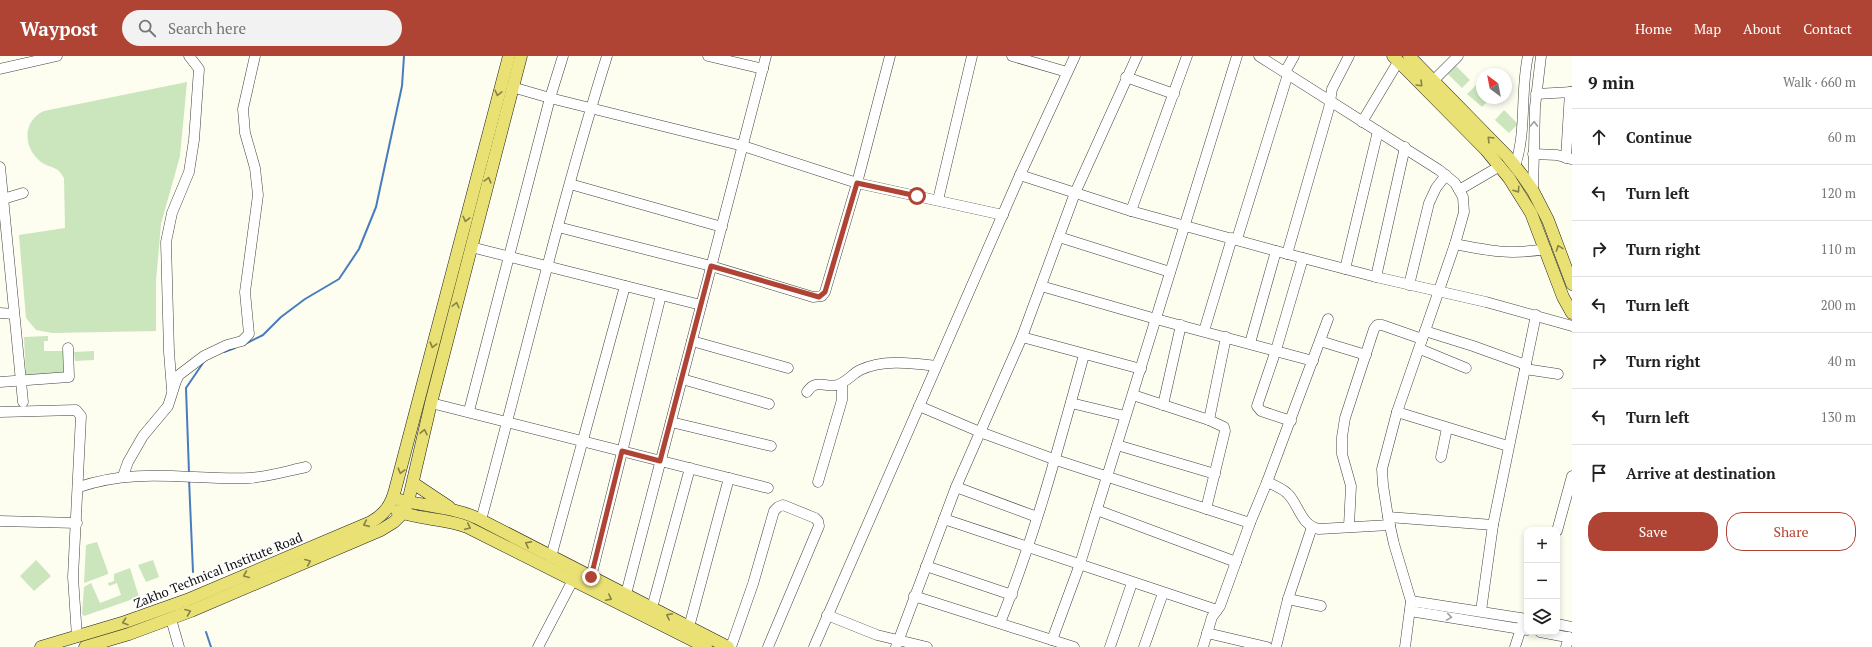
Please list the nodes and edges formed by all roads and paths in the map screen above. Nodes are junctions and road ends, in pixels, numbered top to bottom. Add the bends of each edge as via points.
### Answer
1 (57, 56) edge
2 (189, 56) edge
3 (255, 56) edge
4 (509, 56) edge
5 (521, 56) edge
6 (563, 56) edge
7 (607, 56) edge
8 (708, 56) edge
9 (766, 56) edge
10 (890, 56) edge
11 (972, 56) edge
12 (1012, 56) edge
13 (1074, 56) edge
14 (1137, 56) edge
15 (1187, 56) edge
16 (1237, 56) edge
17 (1258, 56) edge
18 (1294, 56) edge
19 (1349, 56) edge
20 (1458, 56) edge
21 (1541, 56) edge
22 (1527, 57) edge
23 (1400, 58) edge
24 (0, 69) edge
25 (763, 69) junction
26 (1067, 72) junction
27 (1287, 73) junction
28 (1126, 77) junction
29 (1433, 81) junction
30 (512, 87) junction
31 (1571, 92) edge
32 (1174, 94) junction
33 (1536, 94) junction
34 (550, 98) junction
35 (1330, 101) junction
36 (590, 108) junction
37 (1362, 122) junction
38 (1378, 131) junction
39 (743, 146) junction
40 (1405, 147) junction
41 (1534, 154) junction
42 (1569, 158) edge
43 (1500, 166) junction
44 (1515, 166) junction
45 (0, 167) edge
46 (1020, 175) junction
47 (1446, 175) junction
48 (857, 183) junction
49 (570, 184) junction
50 (1459, 190) junction
51 (1532, 190) junction
52 (23, 193) dead end
53 (1075, 193) junction
54 (4, 198) junction
55 (938, 200) junction
56 (1131, 211) junction
57 (1003, 215) junction
58 (1184, 226) junction
59 (558, 227) junction
60 (722, 227) junction
61 (1059, 237) junction
62 (1234, 239) junction
63 (1455, 244) junction
64 (471, 247) junction
65 (1546, 249) junction
66 (1276, 251) junction
67 (1287, 254) junction
68 (508, 256) junction
69 (1303, 258) junction
70 (711, 266) junction
71 (548, 267) junction
72 (1345, 269) junction
73 (1170, 272) junction
74 (1376, 277) junction
75 (1572, 284) edge
76 (1409, 285) junction
77 (625, 286) junction
78 (1041, 286) junction
79 (1439, 291) junction
80 (661, 295) junction
81 (701, 305) junction
82 (0, 313) edge
83 (1572, 313) edge
84 (14, 314) junction
85 (1536, 315) junction
86 (1156, 319) junction
87 (1328, 319) dead end
88 (1181, 325) junction
89 (1572, 326) edge
90 (1204, 331) junction
91 (1022, 337) junction
92 (1226, 337) junction
93 (1422, 340) junction
94 (692, 341) junction
95 (1320, 341) junction
96 (1250, 343) junction
97 (68, 348) dead end
98 (1276, 350) junction
99 (1084, 355) junction
100 (1366, 355) junction
101 (1313, 361) junction
102 (936, 366) junction
103 (1525, 367) junction
104 (788, 368) dead end
105 (1466, 368) dead end
106 (1141, 369) junction
107 (1558, 374) dead end
108 (682, 379) junction
109 (21, 380) junction
110 (0, 382) edge
111 (842, 383) junction
112 (807, 392) dead end
113 (172, 394) junction
114 (1132, 395) junction
115 (23, 402) dead end
116 (431, 403) junction
117 (1071, 403) junction
118 (769, 404) dead end
119 (1163, 405) junction
120 (918, 406) junction
121 (0, 412) edge
122 (469, 412) junction
123 (1397, 412) junction
124 (1125, 416) junction
125 (1209, 420) junction
126 (1291, 420) junction
127 (508, 422) junction
128 (671, 422) junction
129 (1447, 428) junction
130 (980, 432) junction
131 (581, 441) junction
132 (1117, 445) junction
133 (771, 446) dead end
134 (1508, 446) junction
135 (622, 451) junction
136 (1441, 457) dead end
137 (1056, 460) junction
138 (660, 461) junction
139 (306, 467) dead end
140 (690, 468) junction
141 (1215, 474) junction
142 (123, 476) junction
143 (1108, 476) junction
144 (1572, 476) edge
145 (729, 478) junction
146 (818, 482) dead end
147 (1267, 482) junction
148 (413, 483) junction
149 (956, 487) junction
150 (79, 488) junction
151 (768, 488) dead end
152 (408, 502) junction
153 (391, 503) junction
154 (451, 508) junction
155 (1206, 509) junction
156 (1097, 510) junction
157 (403, 513) junction
158 (1037, 516) junction
159 (944, 519) junction
160 (446, 520) junction
161 (482, 520) junction
162 (0, 521) edge
163 (1389, 521) junction
164 (77, 523) junction
165 (1250, 524) junction
166 (1493, 525) junction
167 (1349, 526) junction
168 (1558, 527) edge
169 (1312, 528) junction
170 (1028, 546) junction
171 (551, 556) junction
172 (1236, 562) junction
173 (1080, 564) junction
174 (926, 566) junction
175 (591, 577) junction
176 (572, 580) junction
177 (1132, 582) junction
178 (1163, 593) junction
179 (626, 594) junction
180 (1012, 595) junction
181 (914, 596) junction
182 (1288, 599) junction
183 (1321, 606) dead end
184 (1411, 606) junction
185 (652, 608) junction
186 (1217, 610) junction
187 (1480, 611) junction
188 (827, 615) junction
189 (171, 619) junction
190 (1000, 623) junction
191 (1524, 624) edge
192 (1524, 624) edge
193 (1560, 625) edge
194 (1524, 626) edge
195 (689, 627) junction
196 (1572, 627) edge
197 (1207, 633) junction
198 (1550, 635) edge
199 (77, 637) junction
200 (1052, 640) junction
201 (1569, 641) edge
202 (897, 643) edge
203 (1262, 646) edge
204 (41, 647) edge
205 (85, 647) edge
206 (179, 647) edge
207 (538, 647) edge
208 (706, 647) edge
209 (728, 647) edge
210 (731, 647) edge
211 (768, 647) edge
212 (814, 647) edge
213 (927, 647) edge
214 (1074, 647) edge
215 (1110, 647) edge
216 (1144, 647) edge
217 (1203, 647) edge
218 (1276, 647) edge
219 (1405, 647) edge
220 (1515, 647) edge

1 - 24 street
2 - 113 street via 199,69 194,140 189,172 172,213 166,242 168,352
3 - 113 street via 243,109 244,133 255,168 258,194 245,292 250,330 245,339 215,350 194,362 180,375
4 -> 153 main road
5 - 30 main road
6 - 34 street
7 - 36 street
8 - 25 street
9 - 25 street
10 - 48 street
11 - 55 street
12 - 26 street
13 - 26 street
14 - 28 street
15 - 32 street
16 - 58 street
17 - 27 street
18 - 27 street
19 - 35 street via 1332,88
20 - 29 street
21 - 33 street
22 - 44 street via 1521,139
23 - 29 main road
23 - 37 street
23 -> 43 main road
25 - 39 street
26 - 46 street
27 - 35 street
27 - 62 street
28 - 32 street
28 - 53 street
44 -> 29 main road
30 - 34 street
64 -> 30 main road
31 - 33 street
31 - 42 street
32 - 56 street
41 -> 33 street
34 - 36 street
34 - 68 street
35 - 37 street
35 - 67 street
36 - 39 street
36 - 49 street
37 - 38 street
38 - 40 street
38 - 72 street
39 - 48 street
39 - 60 street
40 - 47 street
40 - 74 street
41 - 42 street
41 - 51 street
43 - 50 street
43 -> 65 main road via 1525,202
44 - 51 main road
45 - 54 street
46 - 53 street
46 - 57 street
47 - 50 street
47 - 76 street via 1429,202
48 - 55 street
48 - 70 street via 822,296 813,297
49 - 59 street
49 - 60 street
50 - 63 street via 1463,197 1464,212
75 -> 51 main road via 1552,230
52 - 54 street
53 - 56 street
53 - 61 street
54 - 84 street
55 - 57 street
56 - 58 street
57 - 102 street
58 - 62 street
58 - 73 street
59 - 70 street
59 - 71 street
60 - 70 street
61 - 73 street
61 - 78 street
62 - 66 street
62 - 90 street
63 - 65 street via 1504,253
63 - 79 street
64 - 68 street
116 -> 64 main road
65 - 83 main road via 1563,297
66 - 67 street
66 - 96 street
67 - 69 street
68 - 71 street
68 - 122 street
69 - 72 street
69 - 98 street
70 - 81 street
71 - 77 street
71 - 127 street
72 - 74 street
73 - 86 street
74 - 76 street
76 - 79 street
77 - 80 street
77 - 131 street
78 - 86 street
78 - 91 street
79 - 85 street
79 - 93 street
80 - 81 street
80 - 135 street
81 - 94 street
82 - 84 street
84 - 109 street
85 - 89 street
85 - 103 street
86 - 88 street
86 - 106 street
87 - 95 street
88 - 90 street
88 - 119 street
90 - 92 street
91 - 99 street
91 - 130 street
92 - 96 street
92 - 125 street
93 - 100 street via 1379,325 1375,327
93 - 103 street via 1473,346
93 - 105 street
93 - 123 street
94 - 104 street
94 - 108 street
95 - 100 street
95 - 101 street
96 - 98 street
97 - 109 street via 68,377
98 - 101 street
98 - 126 street via 1257,408 1261,412
99 - 106 street
99 - 117 street
100 - 167 street via 1345,418 1342,437 1342,454 1352,486
101 - 126 street
102 - 111 street via 904,362 876,365 857,372
102 - 120 street
103 - 107 street
103 - 134 street
106 - 114 street
108 - 118 street
108 - 128 street
109 - 110 street
109 - 115 street
111 - 112 street via 818,384
111 - 146 street via 842,400
113 - 142 street via 168,406 135,449
114 - 119 street
114 - 124 street
116 - 122 street
148 -> 116 main road
117 - 124 street
117 - 137 street
119 - 125 street
120 - 130 street via 940,413
120 - 188 street
121 - 150 street via 76,410 81,416
122 - 127 street
123 - 129 street
123 - 163 street via 1382,468
124 - 132 street
125 - 141 street via 1222,425 1225,431
126 - 147 street
127 - 131 street
127 - 161 street
128 - 133 street
128 - 138 street
129 - 134 street
129 - 136 street
130 - 137 street
130 - 149 street
131 - 135 street
131 - 171 street
132 - 141 street
132 - 143 street
134 - 166 street
135 - 138 street
135 - 175 street
137 - 143 street
137 - 158 street
138 - 140 street
138 - 179 street
139 - 142 street via 250,478
140 - 145 street
140 - 185 street
141 - 155 street
142 - 150 street via 93,482
143 - 155 street
143 - 156 street
144 - 168 street
145 - 151 street
145 - 195 street
147 - 165 street
147 - 169 street via 1287,493
148 - 152 main road
148 - 154 main road
149 - 158 street
149 - 159 street
150 - 164 street
152 - 153 main road
152 - 154 main road
152 - 157 main road
153 - 157 main road
153 -> 199 main road, Zakho Technical Institute Road via 383,514 372,522 187,600
154 - 160 main road
154 - 161 main road
155 - 165 street
156 - 172 street
156 - 173 street
157 - 160 main road
189 -> 157 main road via 376,532 394,522
158 - 170 street
159 - 170 street
159 - 174 street
160 -> 176 main road via 467,527
171 -> 161 main road
162 - 164 street
163 - 166 street
163 - 167 street
163 - 184 street
164 - 199 street via 73,577
165 - 172 street
166 - 187 street
167 - 169 street
169 - 182 street
170 - 173 street
170 - 180 street
171 - 175 main road
172 - 186 street
173 - 177 street
173 - 200 street
174 - 180 street
174 - 181 street
175 - 179 main road
176 - 207 street
176 -> 208 main road
177 - 178 street
177 - 215 street
178 - 186 street
178 - 216 street
179 - 185 main road
180 - 190 street
181 - 190 street
181 - 202 street
182 - 183 street
182 - 218 street
184 - 187 street
184 -> 191 street
184 - 219 street
195 -> 185 main road
186 - 197 street
187 - 192 street
188 - 202 street
188 - 212 street
189 - 205 main road
189 - 206 street
190 - 200 street
193 - 196 street
194 - 220 street
195 - 209 main road
197 - 203 street
197 - 217 street
198 - 201 street
199 - 204 main road, Zakho Technical Institute Road
200 - 214 street
202 - 213 street
210 - 211 street via 774,511 783,505 817,519 819,526

